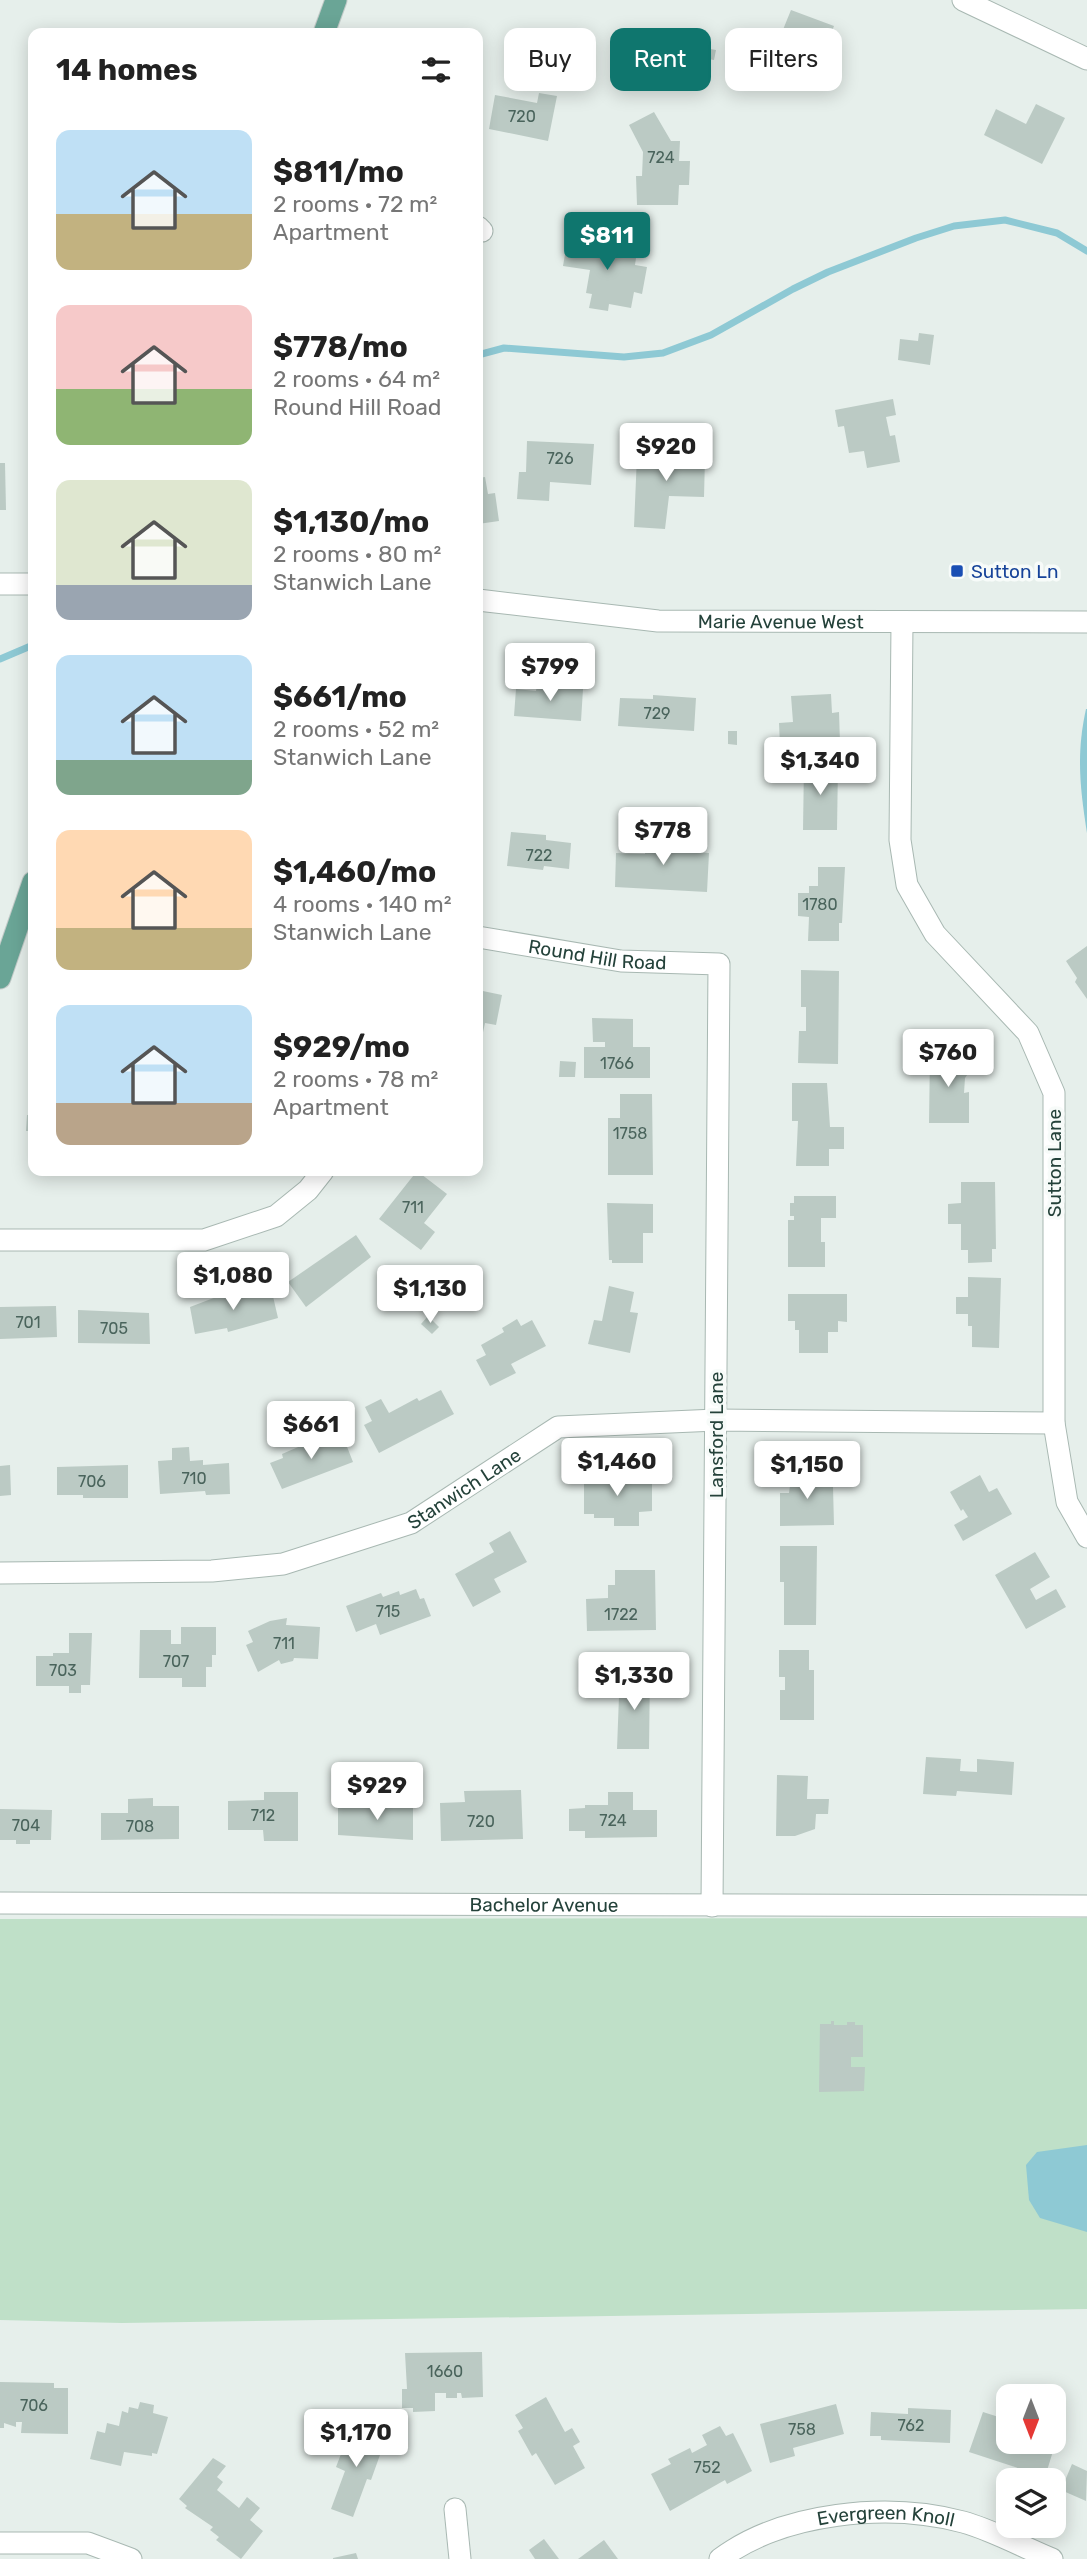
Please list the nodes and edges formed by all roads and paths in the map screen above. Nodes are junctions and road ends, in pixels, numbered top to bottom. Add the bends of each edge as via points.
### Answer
1 (336, 0) edge
2 (963, 0) edge
3 (326, 28) edge
4 (1087, 59) edge
5 (0, 584) edge
6 (28, 584) edge
7 (483, 601) edge
8 (902, 622) junction
9 (1087, 622) edge
10 (28, 897) edge
11 (483, 938) edge
12 (719, 964) joint
13 (0, 978) edge
14 (319, 1176) edge
15 (0, 1240) edge
16 (716, 1420) junction
17 (1055, 1423) junction
18 (1087, 1536) edge
19 (0, 1573) edge
20 (0, 1903) edge
21 (712, 1906) junction
22 (1087, 1906) edge
23 (455, 2509) dead end
24 (0, 2543) edge
25 (131, 2559) edge
26 (460, 2559) edge
27 (720, 2559) edge
28 (1052, 2559) edge

1 - 3 main road
2 - 4 street
5 - 6 street
7 - 8 street, Marie Avenue West via 658,621
8 - 9 street, Marie Avenue West
8 - 17 street, Sutton Lane via 900,840 907,884 935,934 1028,1033 1054,1093
10 - 13 main road
11 - 12 street, Round Hill Road via 621,961
12 - 16 street, Lansford Lane
14 - 15 street via 276,1216 204,1240
16 - 17 street, Stanwich Lane
16 - 19 street, Stanwich Lane via 558,1427 411,1523 283,1564 212,1571
16 - 21 street, Lansford Lane
17 - 18 street, Sutton Lane via 1068,1502
20 - 21 street, Bachelor Avenue
21 - 22 street, Bachelor Avenue
23 - 26 street
24 - 25 street via 88,2543
27 - 28 street, Evergreen Knoll via 784,2527 836,2515 900,2512 964,2522

